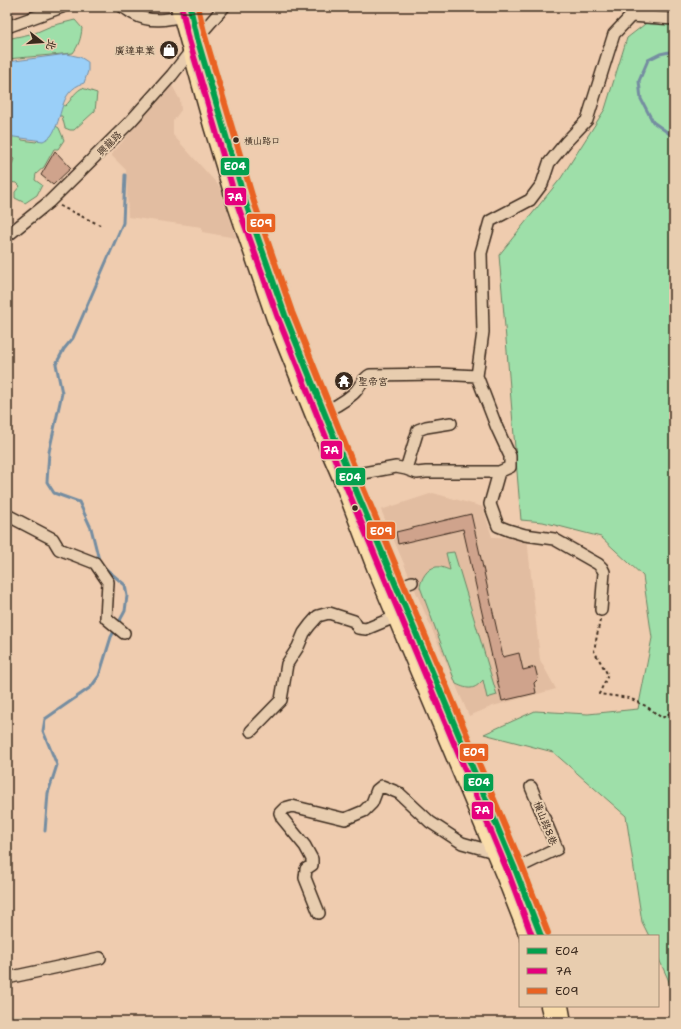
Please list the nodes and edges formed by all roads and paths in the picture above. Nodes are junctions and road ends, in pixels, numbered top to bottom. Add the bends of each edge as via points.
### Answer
1 (62, 7) edge
2 (123, 7) edge
3 (224, 7) edge
4 (185, 11) edge
5 (673, 17) edge
6 (7, 27) edge
7 (197, 38) junction
8 (190, 52) junction
9 (49, 202) junction
10 (100, 225) dead end
11 (7, 236) edge
12 (476, 376) junction
13 (319, 414) junction
14 (451, 423) dead end
15 (406, 469) junction
16 (498, 472) junction
17 (345, 477) junction
18 (7, 515) edge
19 (412, 582) dead end
20 (398, 587) junction
21 (384, 592) junction
22 (601, 610) joint
23 (395, 617) junction
24 (124, 633) dead end
25 (674, 720) edge
26 (251, 731) dead end
27 (531, 787) dead end
28 (494, 852) junction
29 (509, 872) junction
30 (319, 913) dead end
31 (527, 935) edge
32 (540, 935) edge
33 (100, 958) dead end
34 (7, 978) edge
35 (548, 1007) edge
36 (561, 1007) edge
37 (552, 1022) edge
38 (564, 1022) edge

1 - 6 street
2 - 4 street via 135,15 154,21
3 - 7 street, 興龍路
4 - 7 main road
4 - 8 main road
5 - 12 street via 631,16 614,34 587,120 549,163 542,184 530,200 490,221 481,253 483,332
7 - 8 street, 興龍路
7 - 13 main road via 249,212
8 - 9 street, 興龍路 via 130,122
8 - 13 main road via 210,126 274,319
9 - 10 path
9 - 11 street, 興龍路
12 - 13 street via 370,375 354,394
12 - 16 street via 510,456 510,467
13 - 17 main road
14 - 15 street via 418,430
15 - 16 street via 417,473
15 - 17 street via 396,467
16 - 22 street via 490,504 498,526 525,535 554,539 598,564 604,572
17 - 20 main road
17 - 21 main road
18 - 24 street via 53,539 59,549 94,563 108,582 106,618
19 - 20 street
20 - 21 street
20 - 29 main road
21 - 23 main road
22 - 25 path via 594,651 608,675 599,694 629,698 662,718 670,713
23 - 26 street via 366,629 358,628 354,621 341,616 329,613 318,616 304,633 287,664 281,700
23 - 28 main road
27 - 29 street, 橫山路8巷 via 557,849
28 - 29 main road
28 - 30 street via 462,843 430,822 399,793 382,786 364,811 345,819 292,806 285,808 280,813 282,818 305,846 312,859 312,865 306,869 305,878
29 - 31 main road
29 - 32 main road
33 - 34 street
35 - 37 main road
36 - 38 main road

